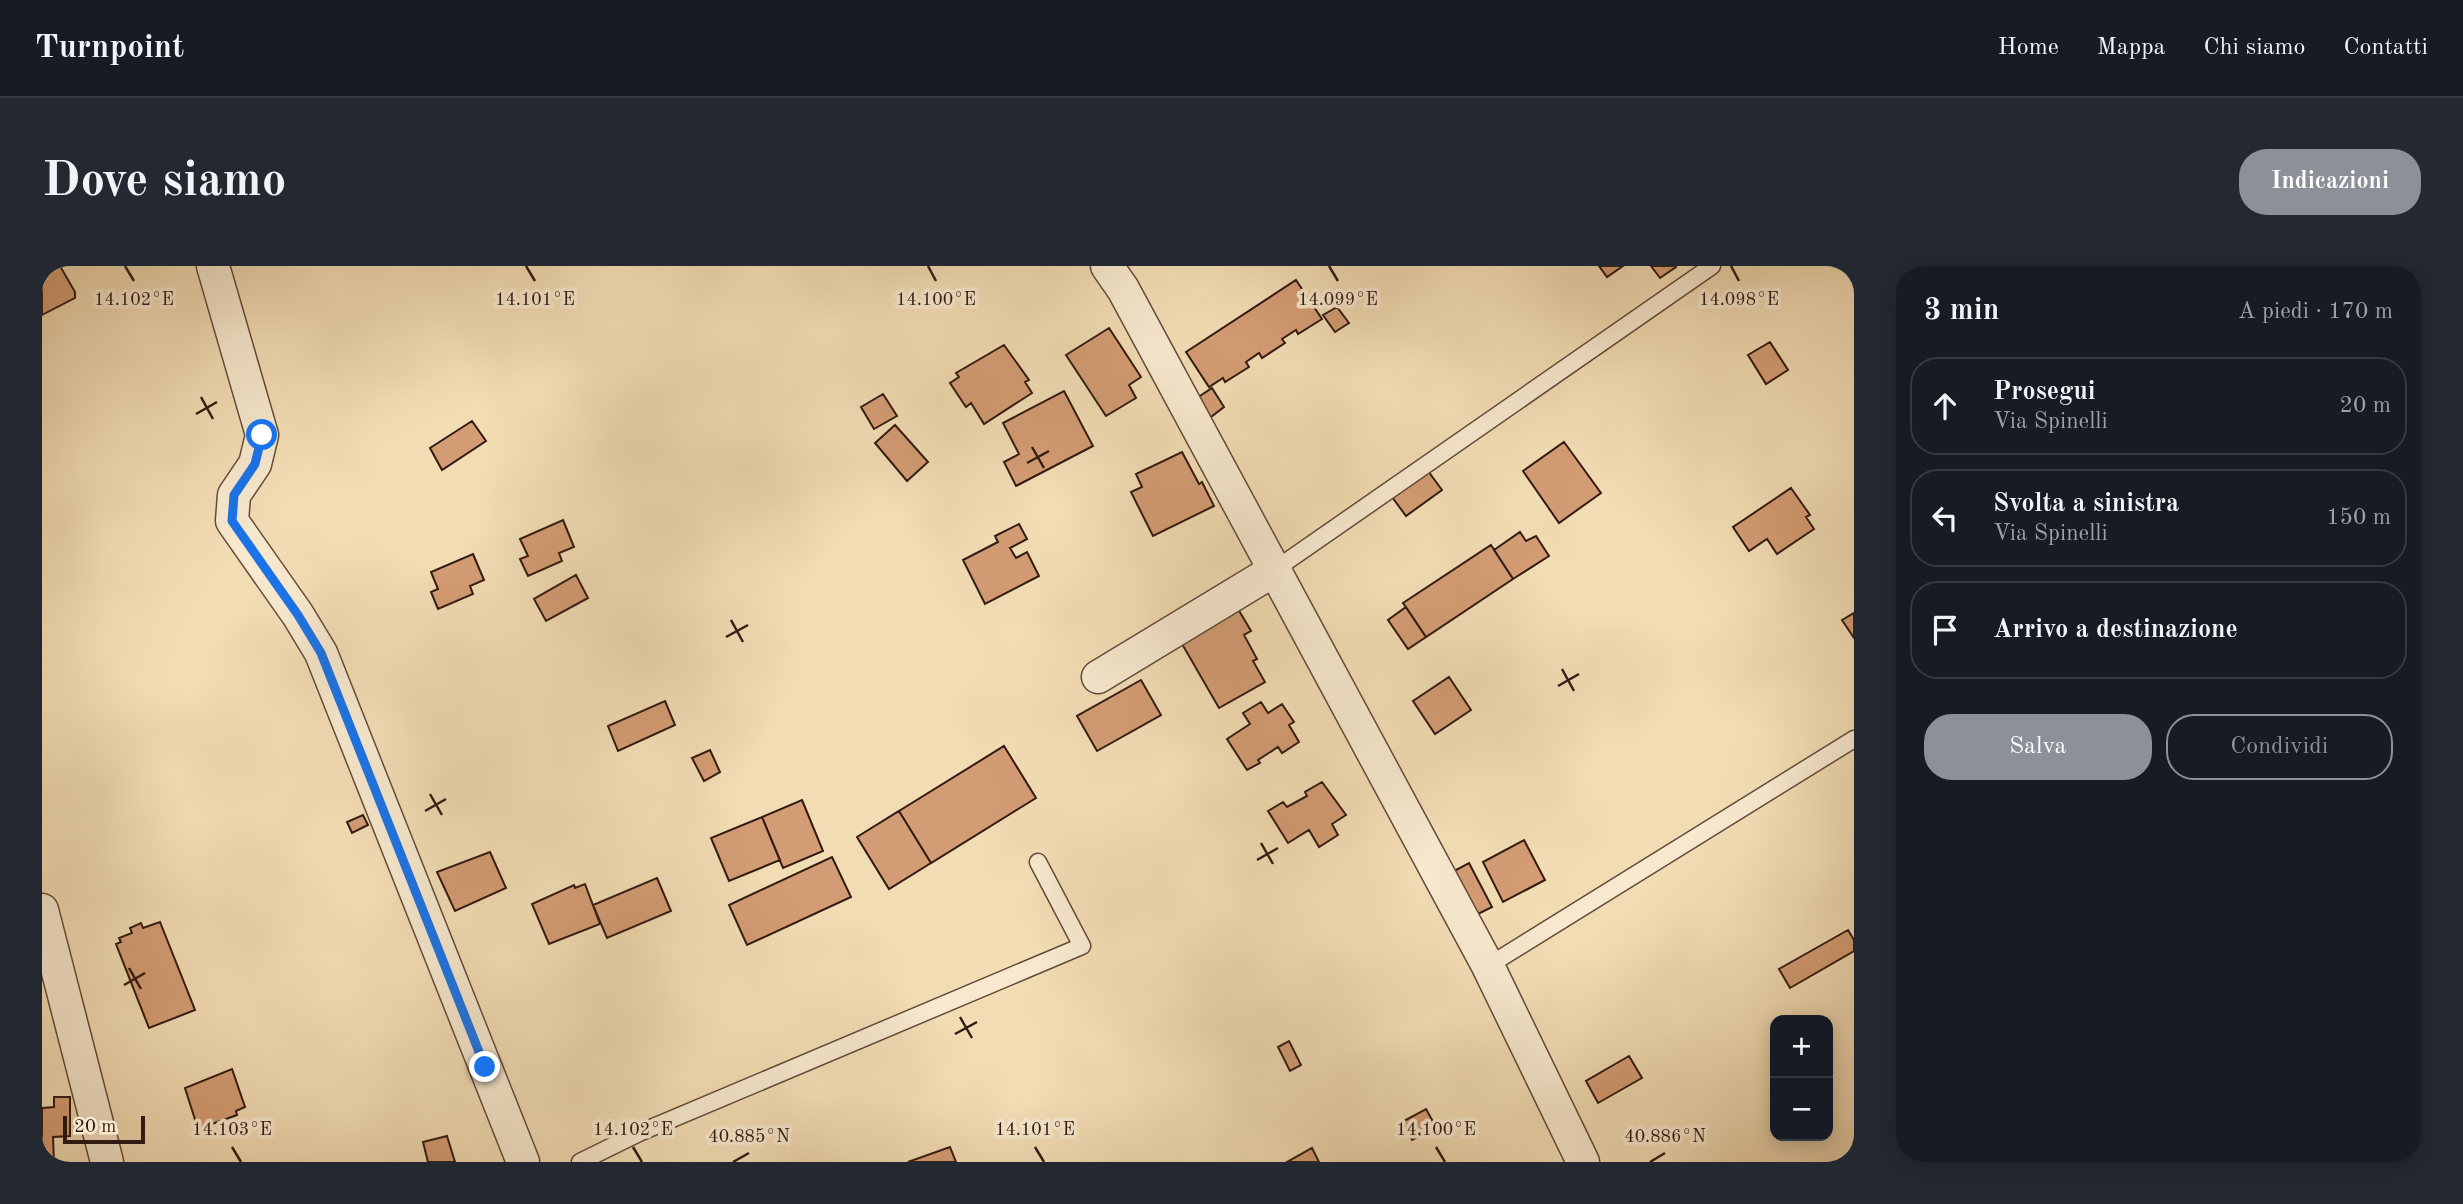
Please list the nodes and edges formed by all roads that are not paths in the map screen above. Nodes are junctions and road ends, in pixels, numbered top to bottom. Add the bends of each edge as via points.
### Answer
1 (213, 266) edge
2 (1712, 266) edge
3 (1112, 268) edge
4 (1273, 571) junction
5 (1098, 677) dead end
6 (1854, 739) edge
7 (1038, 862) dead end
8 (42, 910) edge
9 (1488, 966) junction
10 (107, 1162) edge
11 (523, 1162) edge
12 (580, 1162) edge
13 (1583, 1162) edge

1 - 11 street via 262,435 255,464 234,495 232,521 321,653
2 - 4 lane
3 - 4 street
4 - 5 street
4 - 9 street
6 - 9 lane
7 - 12 lane via 1082,946
8 - 10 street
9 - 13 street

